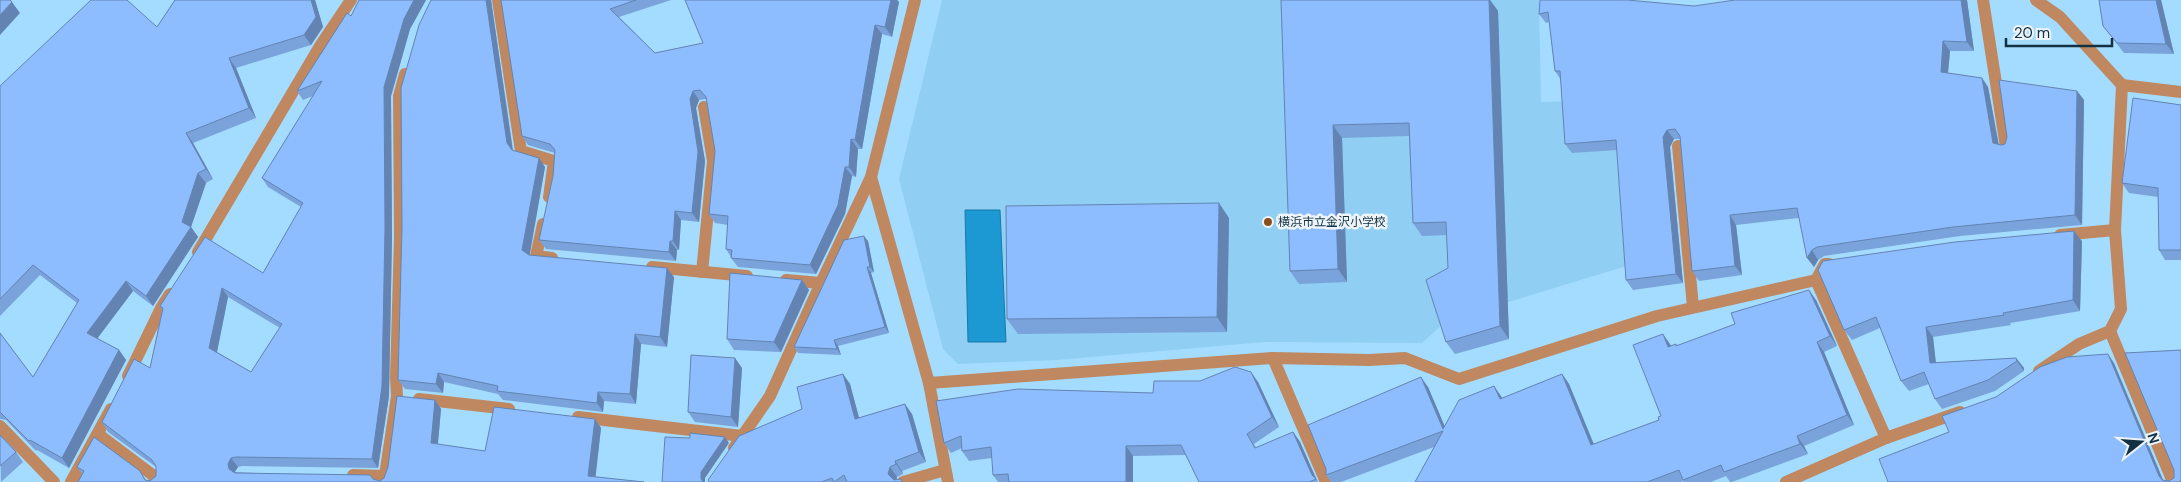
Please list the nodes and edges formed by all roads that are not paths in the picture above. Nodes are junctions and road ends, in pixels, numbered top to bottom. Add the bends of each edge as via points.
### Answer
1 (351, 0) edge
2 (498, 0) edge
3 (915, 0) edge
4 (1983, 0) edge
5 (2036, 0) edge
6 (410, 59) edge
7 (2122, 85) junction
8 (2181, 92) edge
9 (704, 107) edge
10 (1678, 146) edge
11 (2006, 147) edge
12 (871, 177) junction
13 (2115, 230) junction
14 (2048, 236) edge
15 (565, 259) edge
16 (1845, 261) edge
17 (189, 266) edge
18 (644, 266) edge
19 (702, 272) junction
20 (1816, 280) junction
21 (178, 283) edge
22 (821, 283) junction
23 (1693, 307) junction
24 (2110, 331) junction
25 (1273, 358) junction
26 (2031, 376) edge
27 (929, 383) junction
28 (124, 384) edge
29 (397, 396) junction
30 (115, 401) edge
31 (1971, 408) edge
32 (525, 411) edge
33 (565, 416) edge
34 (0, 426) edge
35 (98, 434) junction
36 (742, 436) junction
37 (1886, 438) junction
38 (726, 460) edge
39 (338, 475) edge
40 (946, 476) edge
41 (385, 479) edge
42 (54, 482) edge
43 (71, 482) edge
44 (155, 482) edge
45 (904, 482) edge
46 (1326, 482) edge
47 (1786, 482) edge
48 (2173, 482) edge

1 - 17 street via 320,46
2 - 15 street via 521,151 554,161 536,256
3 - 12 street
4 - 11 street
5 - 7 street via 2060,17
6 - 29 street via 399,96
7 - 8 street
7 - 13 street
9 - 19 street via 713,161
10 - 23 street
12 - 22 street
12 - 27 street
13 - 14 street
13 - 24 street via 2121,309
16 - 20 street via 1825,264
18 - 19 street
19 - 22 street
20 - 23 street
20 - 37 street
21 - 28 street via 161,308
22 - 36 street via 770,396
23 - 25 street via 1459,379 1405,358
24 - 26 street via 2079,344
24 - 48 street
25 - 27 street
25 - 46 street
27 - 40 street
29 - 32 street
29 - 41 street
30 - 35 street
31 - 37 street
33 - 36 street
34 - 42 street
35 - 43 street
35 - 44 street via 154,476
36 - 38 street
37 - 47 street
39 - 41 street
40 - 45 street

